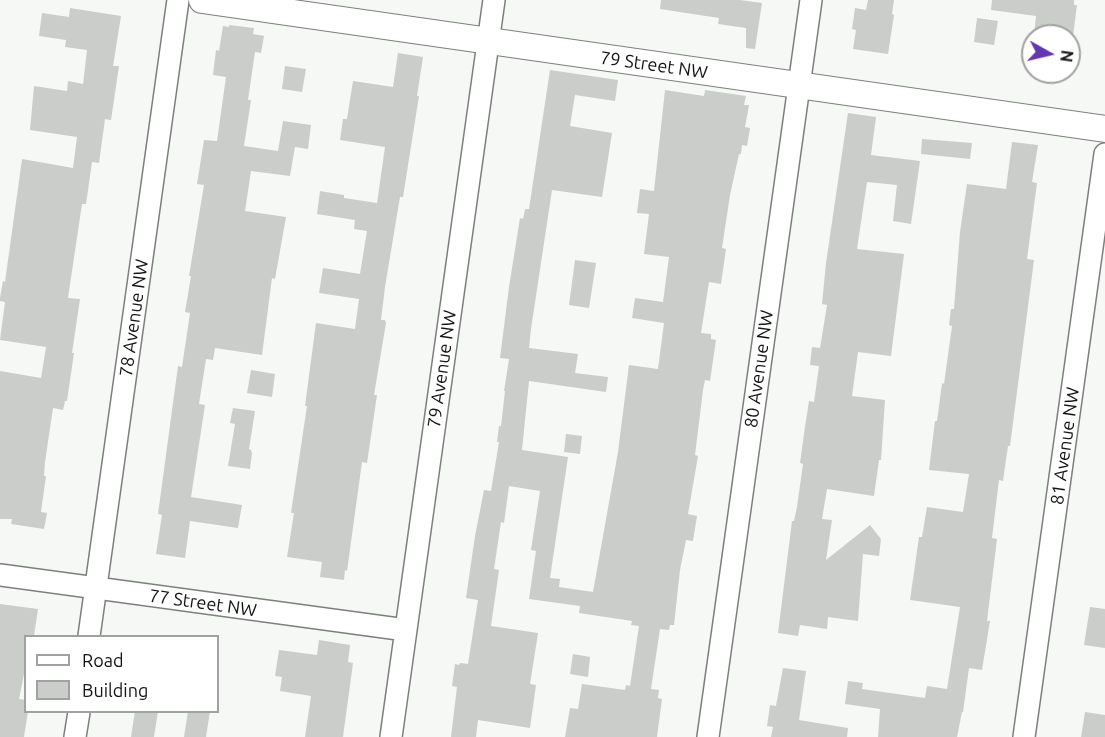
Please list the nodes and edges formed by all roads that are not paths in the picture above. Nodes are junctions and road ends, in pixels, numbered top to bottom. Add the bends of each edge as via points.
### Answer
1 (178, 0) edge
2 (202, 0) edge
3 (494, 0) edge
4 (811, 0) edge
5 (488, 41) junction
6 (799, 85) junction
7 (1105, 129) edge
8 (1105, 154) edge
9 (0, 574) edge
10 (96, 588) junction
11 (406, 630) junction
12 (89, 635) edge
13 (79, 713) edge
14 (75, 737) edge
15 (391, 737) edge
16 (708, 737) edge
17 (1024, 737) edge

1 - 10 street, 78 Avenue NW
2 - 5 street, 79 Street NW
3 - 5 street, 79 Avenue NW
4 - 6 street, 80 Avenue NW
5 - 6 street, 79 Street NW
5 - 11 street, 79 Avenue NW
6 - 7 street, 79 Street NW
6 - 16 street, 80 Avenue NW
8 - 17 street, 81 Avenue NW
9 - 10 street, 77 Street NW
10 - 11 street, 77 Street NW
10 - 12 street, 78 Avenue NW
11 - 15 street, 79 Avenue NW
13 - 14 street

